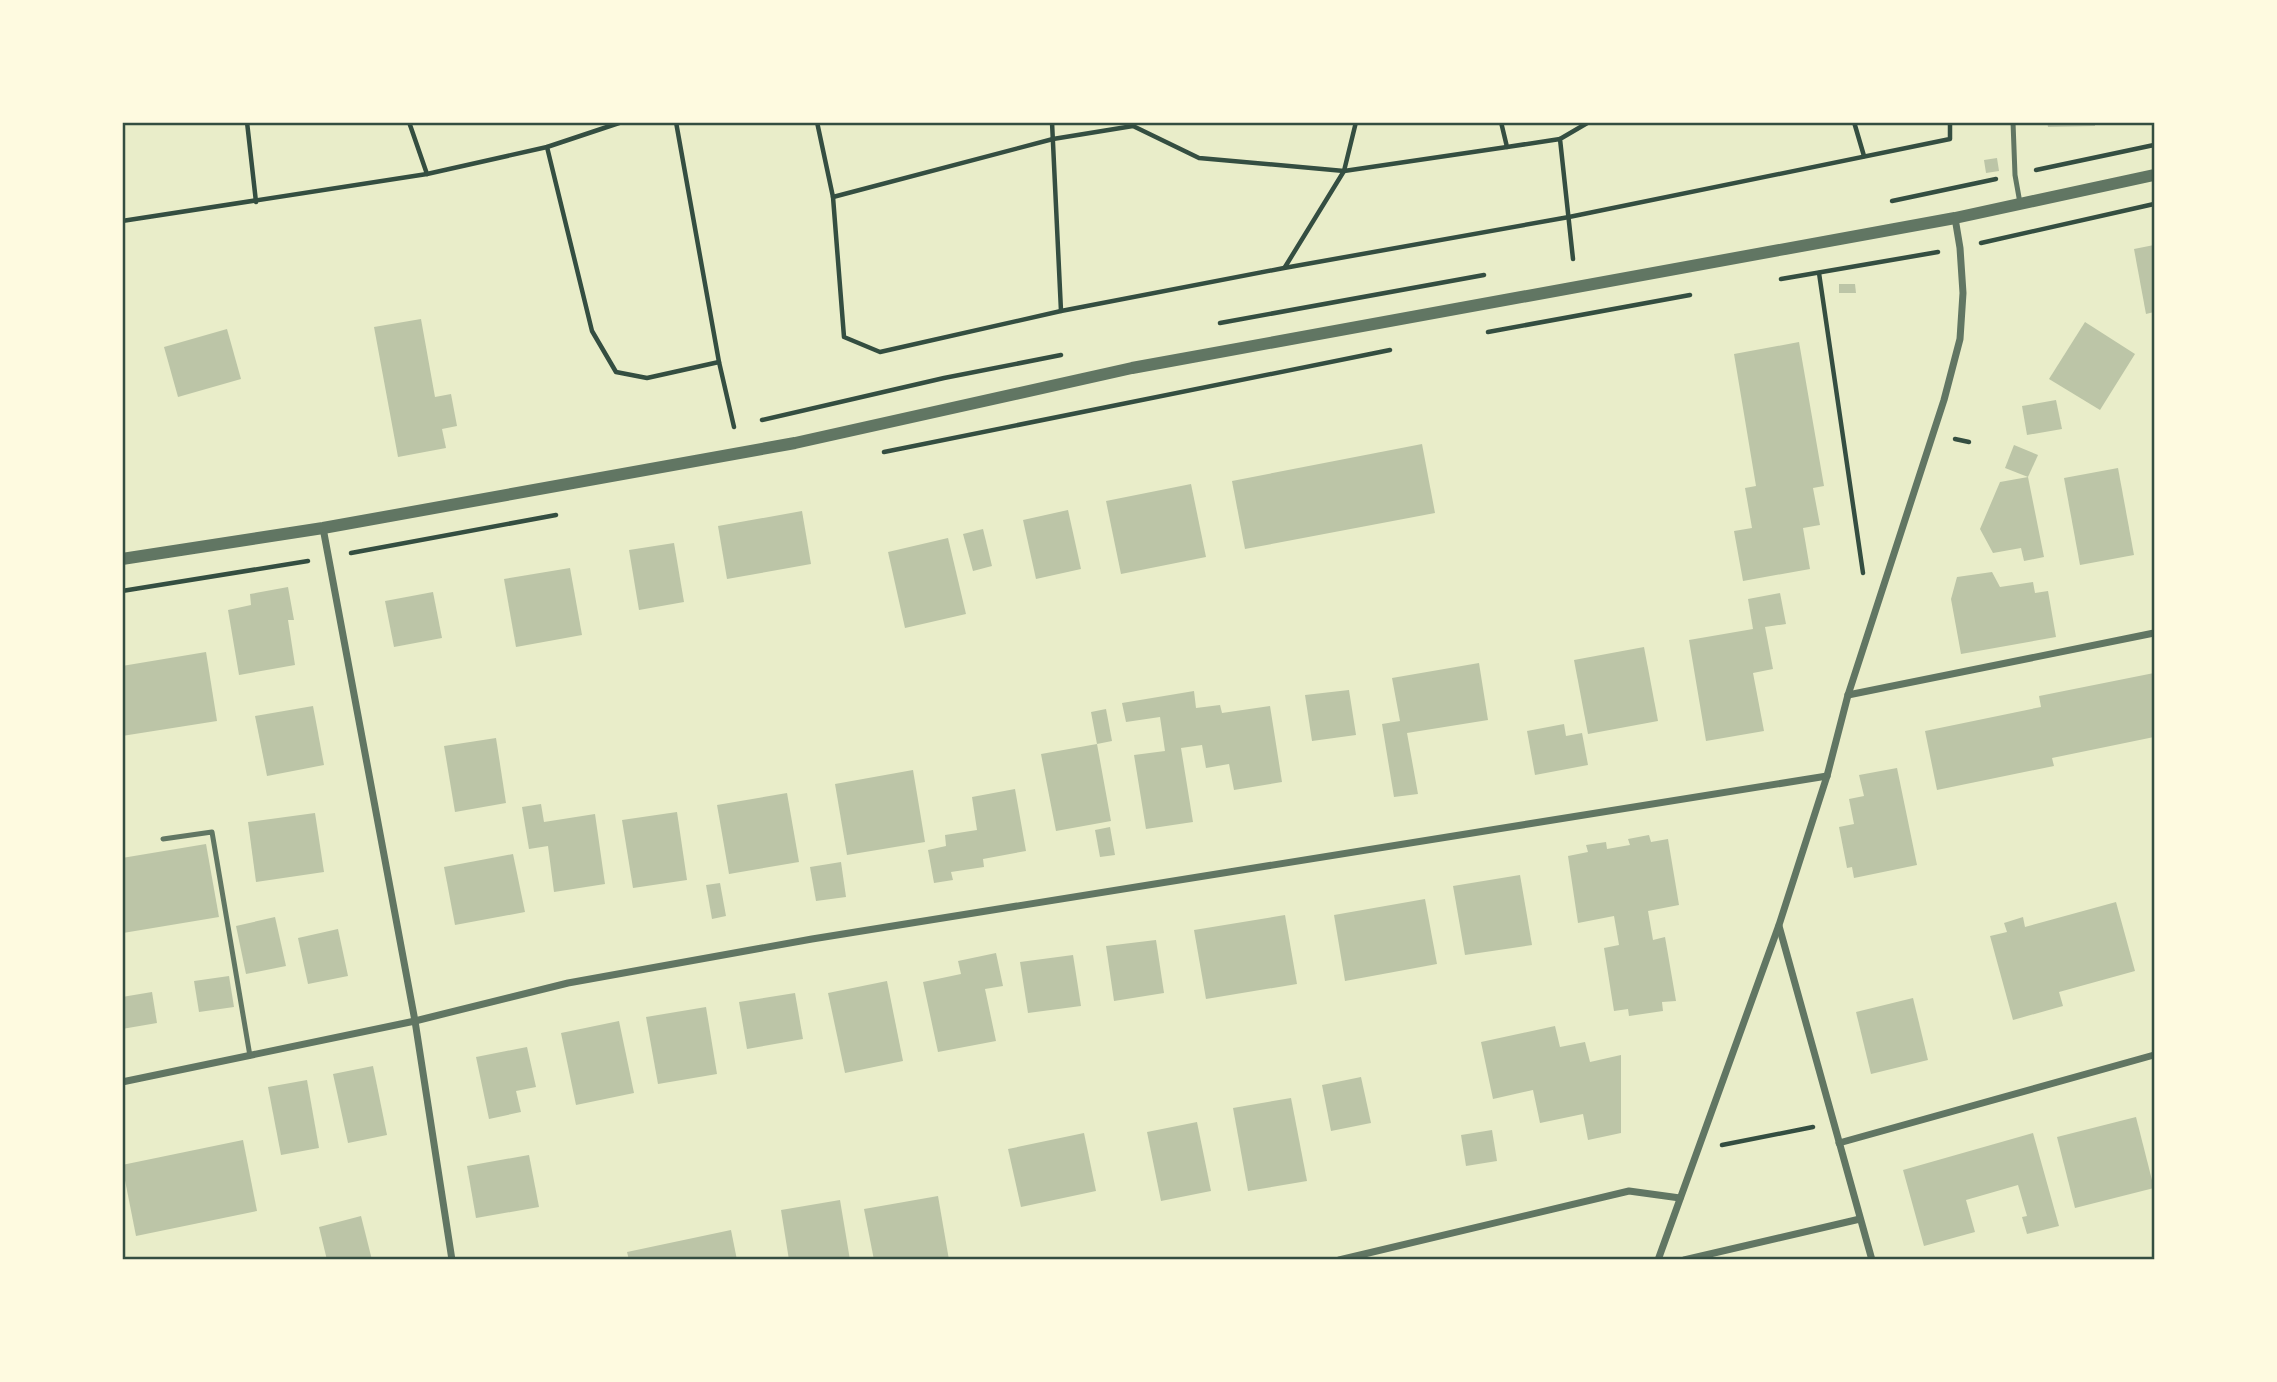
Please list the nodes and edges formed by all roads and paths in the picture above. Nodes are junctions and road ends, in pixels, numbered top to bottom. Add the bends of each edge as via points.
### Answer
1 (247, 122) edge
2 (409, 122) edge
3 (621, 122) edge
4 (676, 122) edge
5 (817, 122) edge
6 (1052, 122) edge
7 (1356, 122) edge
8 (1501, 122) edge
9 (1589, 122) edge
10 (1854, 122) edge
11 (1950, 122) edge
12 (2013, 122) edge
13 (1133, 124) edge
14 (1053, 139) junction
15 (1560, 139) junction
16 (547, 147) junction
17 (1507, 147) junction
18 (1864, 156) junction
19 (1344, 171) junction
20 (427, 174) junction
21 (2154, 175) edge
22 (833, 197) junction
23 (256, 202) junction
24 (2020, 204) junction
25 (2154, 204) edge
26 (1569, 216) junction
27 (1955, 218) junction
28 (122, 221) edge
29 (1960, 248) junction
30 (1573, 259) dead end
31 (1284, 268) junction
32 (1819, 273) junction
33 (1768, 281) dead end
34 (1700, 293) dead end
35 (1060, 311) junction
36 (1487, 332) dead end
37 (1402, 347) dead end
38 (719, 362) junction
39 (734, 427) dead end
40 (876, 454) dead end
41 (559, 514) dead end
42 (323, 528) junction
43 (328, 558) junction
44 (122, 559) edge
45 (1863, 575) dead end
46 (122, 591) edge
47 (2154, 633) edge
48 (1848, 695) junction
49 (1827, 776) junction
50 (163, 839) dead end
51 (1779, 925) junction
52 (415, 1021) junction
53 (2154, 1055) edge
54 (250, 1056) junction
55 (122, 1082) edge
56 (1834, 1123) junction
57 (1839, 1143) junction
58 (1697, 1150) junction
59 (1680, 1198) junction
60 (1860, 1219) junction
61 (452, 1259) edge
62 (1339, 1259) edge
63 (1658, 1259) edge
64 (1684, 1259) edge
65 (1872, 1259) edge

1 - 23 path
2 - 20 path
3 - 16 path
4 - 38 path
5 - 22 path
6 - 14 path
7 - 19 path
8 - 17 path
9 - 15 path
10 - 18 path
11 - 18 path via 1950,139
12 - 24 lane
13 - 14 path
13 - 19 path via 1199,158
14 - 22 path
14 - 35 path
15 - 17 path
15 - 26 path
16 - 20 path
16 - 38 path via 592,331 617,372 647,378
17 - 19 path
18 - 26 path
19 - 31 path
20 - 23 path
21 - 24 street
22 - 35 path via 844,337 880,352
23 - 28 path
24 - 27 street
25 - 29 path
26 - 30 path
26 - 31 path
27 - 29 street
27 - 42 street via 1132,368 795,443
29 - 32 path
29 - 48 street via 1959,339 1933,435
31 - 35 path
32 - 33 path
32 - 45 path
34 - 36 path
37 - 40 path
38 - 39 path
41 - 43 path
42 - 43 street
42 - 44 street
43 - 46 path
43 - 52 street
47 - 48 street
48 - 49 street
49 - 51 street
49 - 52 street via 812,939 568,983
50 - 54 lane via 212,832
51 - 56 street
51 - 58 street
52 - 54 street
52 - 61 street
53 - 57 street
54 - 55 street
56 - 57 street
56 - 58 path
57 - 60 street
58 - 59 street
59 - 62 street via 1629,1191
59 - 63 street
60 - 64 street
60 - 65 street

